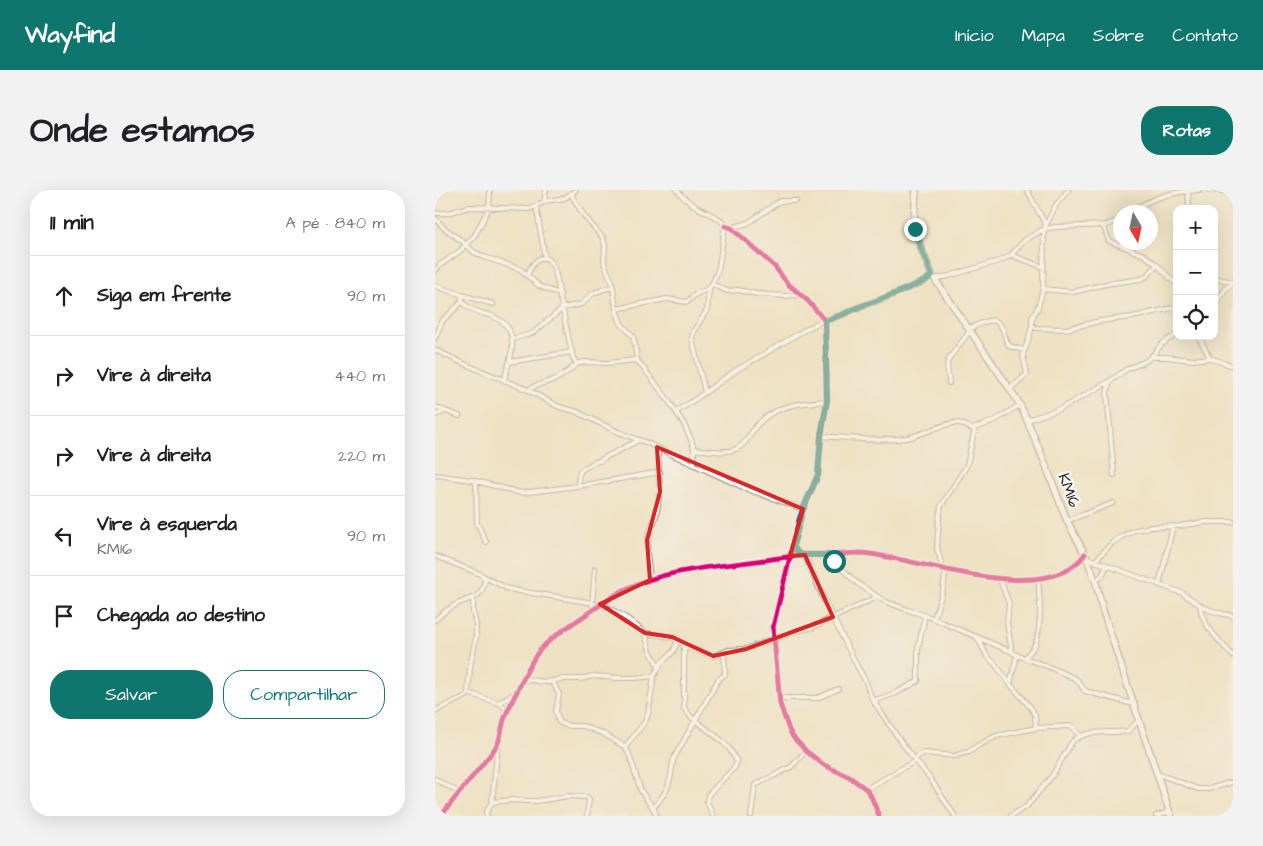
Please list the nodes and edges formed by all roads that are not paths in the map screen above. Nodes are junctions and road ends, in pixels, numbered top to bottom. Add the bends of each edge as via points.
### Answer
1 (490, 190) edge
2 (547, 190) edge
3 (576, 190) edge
4 (677, 190) edge
5 (916, 190) edge
6 (1068, 190) edge
7 (1188, 190) edge
8 (1199, 190) edge
9 (1209, 190) edge
10 (1028, 191) edge
11 (1233, 192) edge
12 (571, 196) junction
13 (796, 201) dead end
14 (544, 202) junction
15 (1141, 205) edge
16 (1189, 205) edge
17 (536, 206) junction
18 (489, 208) junction
19 (435, 214) edge
20 (435, 218) edge
21 (1113, 223) edge
22 (1103, 225) junction
23 (725, 226) junction
24 (1045, 227) junction
25 (731, 228) junction
26 (466, 244) junction
27 (1011, 255) junction
28 (545, 258) junction
29 (1157, 265) junction
30 (1043, 267) junction
31 (435, 271) edge
32 (527, 275) junction
33 (933, 277) junction
34 (1218, 279) edge
35 (1173, 281) edge
36 (1233, 282) edge
37 (712, 284) junction
38 (435, 286) edge
39 (613, 287) junction
40 (709, 288) junction
41 (1043, 288) junction
42 (559, 294) junction
43 (799, 294) junction
44 (462, 295) junction
45 (462, 300) junction
46 (1218, 300) edge
47 (493, 304) dead end
48 (563, 308) junction
49 (616, 309) junction
50 (1173, 309) edge
51 (825, 321) junction
52 (1032, 326) junction
53 (969, 330) junction
54 (1173, 337) edge
55 (435, 338) edge
56 (513, 339) junction
57 (1200, 340) edge
58 (435, 350) edge
59 (1024, 350) junction
60 (572, 352) junction
61 (1151, 357) junction
62 (1210, 358) junction
63 (637, 360) junction
64 (509, 362) junction
65 (577, 364) junction
66 (1233, 366) edge
67 (504, 380) junction
68 (1109, 381) junction
69 (949, 383) dead end
70 (1011, 389) junction
71 (528, 390) junction
72 (705, 392) junction
73 (827, 400) junction
74 (1021, 405) junction
75 (435, 407) edge
76 (445, 410) junction
77 (676, 412) junction
78 (435, 415) edge
79 (459, 416) dead end
80 (1027, 420) junction
81 (975, 428) junction
82 (821, 436) junction
83 (639, 440) junction
84 (657, 447) junction
85 (694, 449) junction
86 (694, 464) junction
87 (660, 472) junction
88 (435, 475) edge
89 (1114, 476) dead end
90 (476, 481) junction
91 (578, 486) junction
92 (1113, 503) dead end
93 (803, 509) junction
94 (1067, 521) junction
95 (1233, 522) edge
96 (1173, 526) junction
97 (486, 542) dead end
98 (793, 546) junction
99 (804, 555) junction
100 (827, 555) junction
101 (435, 556) edge
102 (791, 556) junction
103 (939, 556) junction
104 (1086, 556) junction
105 (1095, 561) junction
106 (1107, 565) junction
107 (931, 567) junction
108 (595, 569) dead end
109 (944, 569) junction
110 (483, 576) junction
111 (1000, 579) junction
112 (1038, 579) junction
113 (650, 580) junction
114 (1095, 580) junction
115 (1159, 585) junction
116 (877, 597) junction
117 (473, 598) junction
118 (593, 604) junction
119 (600, 604) junction
120 (1200, 605) junction
121 (925, 615) junction
122 (1233, 616) edge
123 (833, 618) junction
124 (934, 619) junction
125 (435, 620) edge
126 (645, 633) junction
127 (977, 637) junction
128 (773, 639) junction
129 (678, 641) junction
130 (684, 645) junction
131 (724, 652) junction
132 (1012, 652) junction
133 (1017, 655) junction
134 (1233, 656) edge
135 (1025, 658) junction
136 (659, 667) junction
137 (654, 676) junction
138 (523, 679) junction
139 (552, 681) junction
140 (1010, 684) junction
141 (838, 689) dead end
142 (468, 693) junction
143 (515, 694) junction
144 (779, 698) junction
145 (873, 701) junction
146 (499, 703) junction
147 (1133, 704) junction
148 (508, 710) junction
149 (435, 711) edge
150 (695, 720) junction
151 (1139, 720) junction
152 (1036, 728) junction
153 (1080, 736) junction
154 (498, 743) junction
155 (625, 747) junction
156 (806, 751) junction
157 (915, 761) junction
158 (1158, 774) junction
159 (435, 779) edge
160 (1233, 782) edge
161 (867, 789) junction
162 (459, 793) junction
163 (492, 802) junction
164 (653, 808) junction
165 (1171, 814) edge
166 (441, 816) edge
167 (487, 816) edge
168 (587, 816) edge
169 (656, 816) edge
170 (713, 816) edge
171 (751, 816) edge
172 (879, 816) edge
173 (955, 816) edge
174 (1011, 816) edge
175 (1156, 816) edge

1 - 18 street
2 - 14 street
3 - 12 street
4 - 23 street
5 - 33 street, KM16 via 915,229
6 - 24 street
7 - 8 street
7 - 15 street via 1163,195
7 - 16 street
9 - 11 street
10 - 24 street
12 - 14 street
12 - 39 street via 603,238 604,262
13 - 25 street via 780,201 748,223
14 - 17 street
17 - 18 street via 529,209
17 - 28 street
18 - 19 street via 469,207
18 - 26 street via 475,235
20 - 26 street
21 - 22 street
22 - 24 street
22 - 29 street via 1109,241 1140,252
23 - 25 street
23 - 37 street via 719,266
24 - 27 street via 1025,240
24 - 30 street
25 - 43 street via 775,266
26 - 31 street
26 - 32 street via 478,255 515,267
27 - 30 street
27 - 33 street via 949,276
28 - 32 street via 533,263
28 - 42 street via 554,270
29 - 35 street
29 - 41 street via 1141,279 1073,292
30 - 41 street
32 - 42 street via 539,286
33 - 51 street
33 - 53 street, KM16
34 - 36 street
36 - 46 street
37 - 40 street
37 - 43 street via 727,291 785,296
38 - 44 street
39 - 48 street via 591,294 582,304
39 - 49 street
40 - 49 street via 687,302 667,299
40 - 72 street via 707,310 692,339
41 - 52 street
42 - 48 street
43 - 51 street
44 - 45 street
44 - 47 street
45 - 55 street via 443,320
45 - 56 street via 467,306 504,322
48 - 56 street via 533,333
48 - 60 street
49 - 63 street via 622,325 633,336
50 - 52 street via 1066,329
51 - 72 street via 803,330 735,370
51 - 73 street
52 - 59 street
53 - 59 street via 996,320 1003,328 1009,346
53 - 69 street via 947,364
53 - 70 street, KM16
54 - 61 street
56 - 64 street
57 - 62 street
58 - 67 street
59 - 70 street via 1027,374
60 - 64 street
60 - 65 street
61 - 62 street
61 - 68 street
62 - 66 street
63 - 65 street
63 - 77 street
64 - 67 street
65 - 71 street via 566,374
67 - 71 street
68 - 80 street via 1060,409
68 - 89 street via 1107,392
70 - 74 street, KM16
71 - 83 street
72 - 77 street
73 - 82 street
73 - 85 street via 789,406 767,416 736,449
74 - 80 street, KM16
74 - 81 street
75 - 76 street
76 - 78 street
76 - 79 street
77 - 85 street
80 - 94 street, KM16
81 - 82 street via 956,422 919,435 893,439
81 - 103 street via 967,465 941,506
82 - 93 street via 817,479
83 - 84 street
83 - 91 street via 583,468 579,473
84 - 86 street
84 - 87 street
85 - 86 street
86 - 93 street via 747,489
87 - 91 street
87 - 113 street via 660,492 647,540
88 - 90 street
90 - 91 street via 521,493
90 - 97 street via 477,523
92 - 94 street
93 - 98 street
94 - 104 street, KM16
95 - 96 street
96 - 105 street via 1145,528 1124,535
96 - 115 street
98 - 99 street
98 - 102 street
99 - 100 street
99 - 102 street
99 - 123 street
100 - 107 street via 861,553
100 - 116 street
101 - 110 street
102 - 113 street
102 - 128 street via 773,627
103 - 107 street
103 - 109 street
104 - 105 street
104 - 112 street via 1063,573
104 - 114 street, KM16
105 - 106 street
106 - 114 street via 1100,579
106 - 115 street
107 - 109 street
108 - 118 street
109 - 111 street
109 - 124 street via 943,588
110 - 117 street via 484,585
110 - 118 street via 513,590
111 - 112 street
111 - 132 street via 1009,604 1007,623
112 - 135 street via 1040,608 1036,638
113 - 119 street
114 - 147 street, KM16
115 - 120 street via 1182,593
116 - 121 street
116 - 123 street
117 - 125 street via 457,604
117 - 142 street via 476,637
118 - 119 street
119 - 126 street
119 - 138 street via 542,648
120 - 122 street
120 - 134 street via 1206,623
121 - 124 street
121 - 145 street via 918,649 918,681
123 - 128 street
123 - 145 street
124 - 127 street
126 - 129 street
126 - 136 street
127 - 132 street
127 - 140 street via 987,656
128 - 131 street via 746,649
128 - 144 street
129 - 130 street
129 - 136 street
130 - 131 street via 713,656
130 - 150 street via 684,708
131 - 150 street via 725,674 718,680
132 - 133 street
133 - 135 street
133 - 140 street
135 - 147 street via 1074,678 1085,691
136 - 137 street
137 - 139 street via 593,676
137 - 155 street via 645,722
138 - 139 street
138 - 143 street
139 - 155 street via 559,694 556,711 559,722 592,729
140 - 152 street via 1034,712
141 - 144 street via 818,698
142 - 146 street
142 - 149 street
143 - 146 street
143 - 148 street
144 - 156 street via 790,734
145 - 157 street
146 - 148 street
147 - 151 street, KM16
148 - 154 street
150 - 164 street via 672,764 667,790
150 - 170 street via 721,740 737,761 708,795
151 - 153 street via 1128,731
151 - 158 street, KM16
152 - 153 street via 1070,726
152 - 157 street via 996,736 969,752 955,756 923,753
153 - 174 street via 1072,742 1036,796 1023,810
154 - 162 street
154 - 163 street
155 - 164 street via 641,791
156 - 161 street via 830,769
156 - 171 street via 789,769 755,785
157 - 161 street
157 - 173 street
158 - 160 street via 1198,789
158 - 165 street, KM16
159 - 162 street
161 - 172 street
162 - 166 street
163 - 167 street
163 - 168 street via 587,797
164 - 169 street
165 - 175 street

